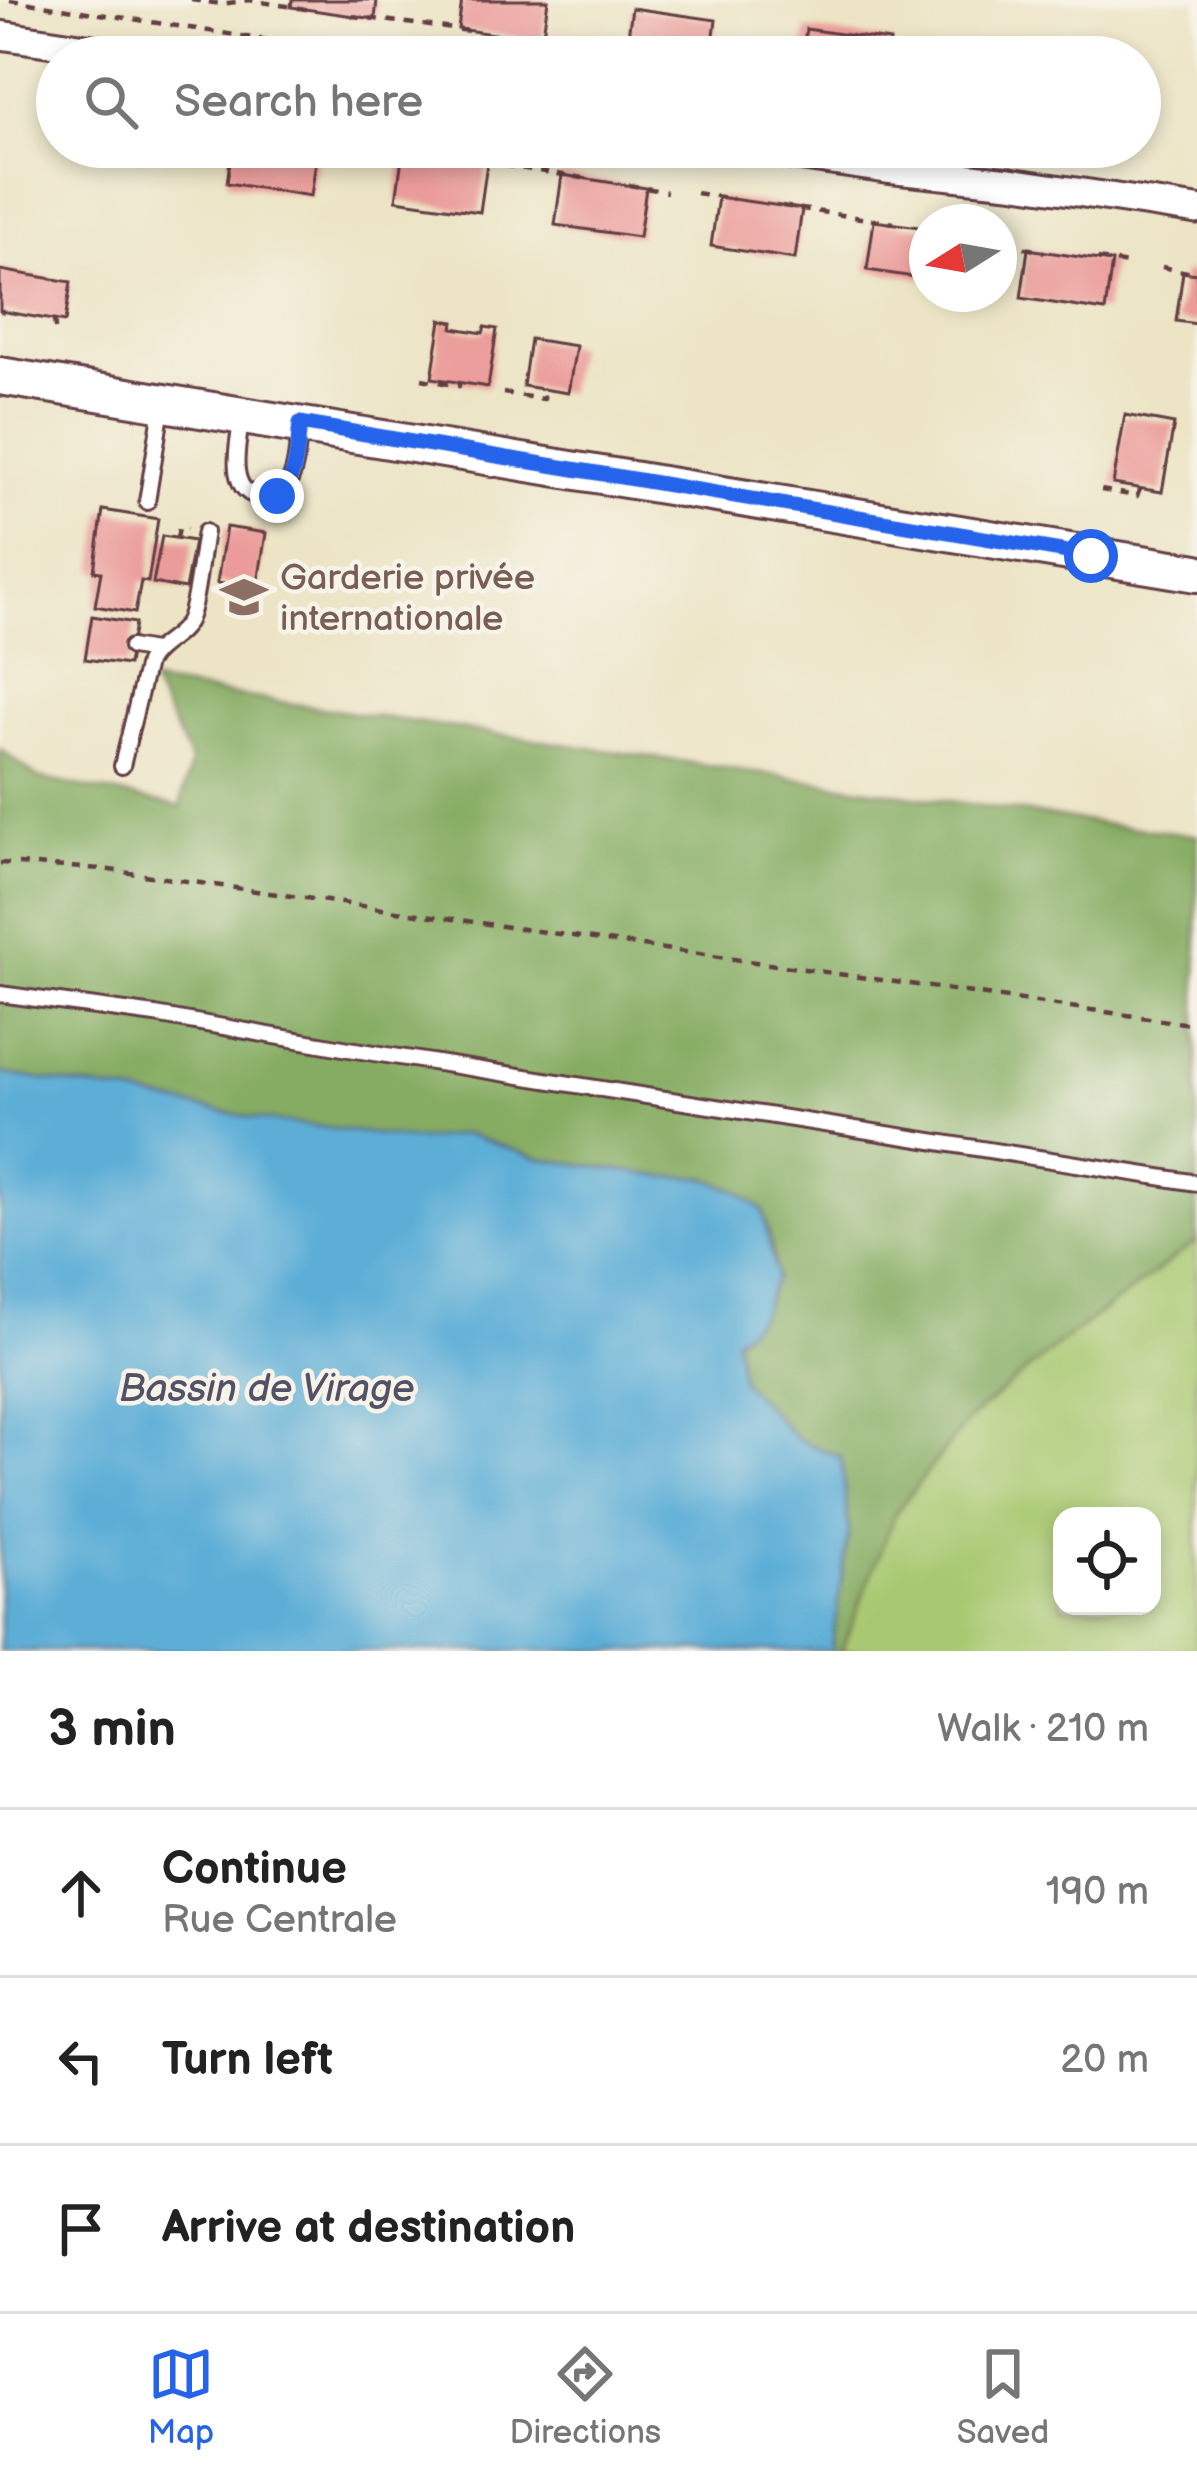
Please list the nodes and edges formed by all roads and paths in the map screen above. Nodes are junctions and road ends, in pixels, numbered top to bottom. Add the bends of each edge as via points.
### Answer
1 (10, 0) edge
2 (191, 0) edge
3 (312, 10) dead end
4 (352, 16) dead end
5 (477, 32) dead end
6 (0, 35) edge
7 (241, 36) edge
8 (36, 40) edge
9 (519, 168) edge
10 (879, 168) edge
11 (583, 178) dead end
12 (629, 185) dead end
13 (667, 192) dead end
14 (697, 194) dead end
15 (733, 199) dead end
16 (782, 206) dead end
17 (1197, 210) edge
18 (894, 224) dead end
19 (1017, 246) edge
20 (1045, 251) dead end
21 (1098, 260) dead end
22 (1128, 264) dead end
23 (1162, 267) dead end
24 (1197, 274) edge
25 (53, 320) dead end
26 (56, 336) dead end
27 (0, 376) edge
28 (422, 379) dead end
29 (459, 382) dead end
30 (545, 389) dead end
31 (503, 392) dead end
32 (163, 402) junction
33 (243, 414) junction
34 (300, 423) junction
35 (1140, 488) dead end
36 (1101, 490) dead end
37 (147, 502) dead end
38 (205, 532) dead end
39 (1197, 573) edge
40 (130, 647) dead end
41 (154, 651) junction
42 (122, 766) dead end
43 (0, 863) edge
44 (0, 994) edge
45 (1197, 1024) edge
46 (1197, 1183) edge

1 - 7 path
2 - 3 path
4 - 5 path
6 - 8 street
9 - 11 path
10 - 17 street
12 - 13 path
14 - 15 path
16 - 18 path
19 - 20 path
21 - 22 path
23 - 24 path
25 - 26 path
27 - 32 street
28 - 29 path
30 - 31 path via 544,399
32 - 33 street
32 - 37 lane
33 - 34 street
33 - 34 lane via 235,462 255,496 284,491
34 - 39 street
35 - 36 path via 1137,496
38 - 41 lane via 189,620
40 - 41 lane
41 - 42 lane
43 - 45 path via 102,869
44 - 46 lane

